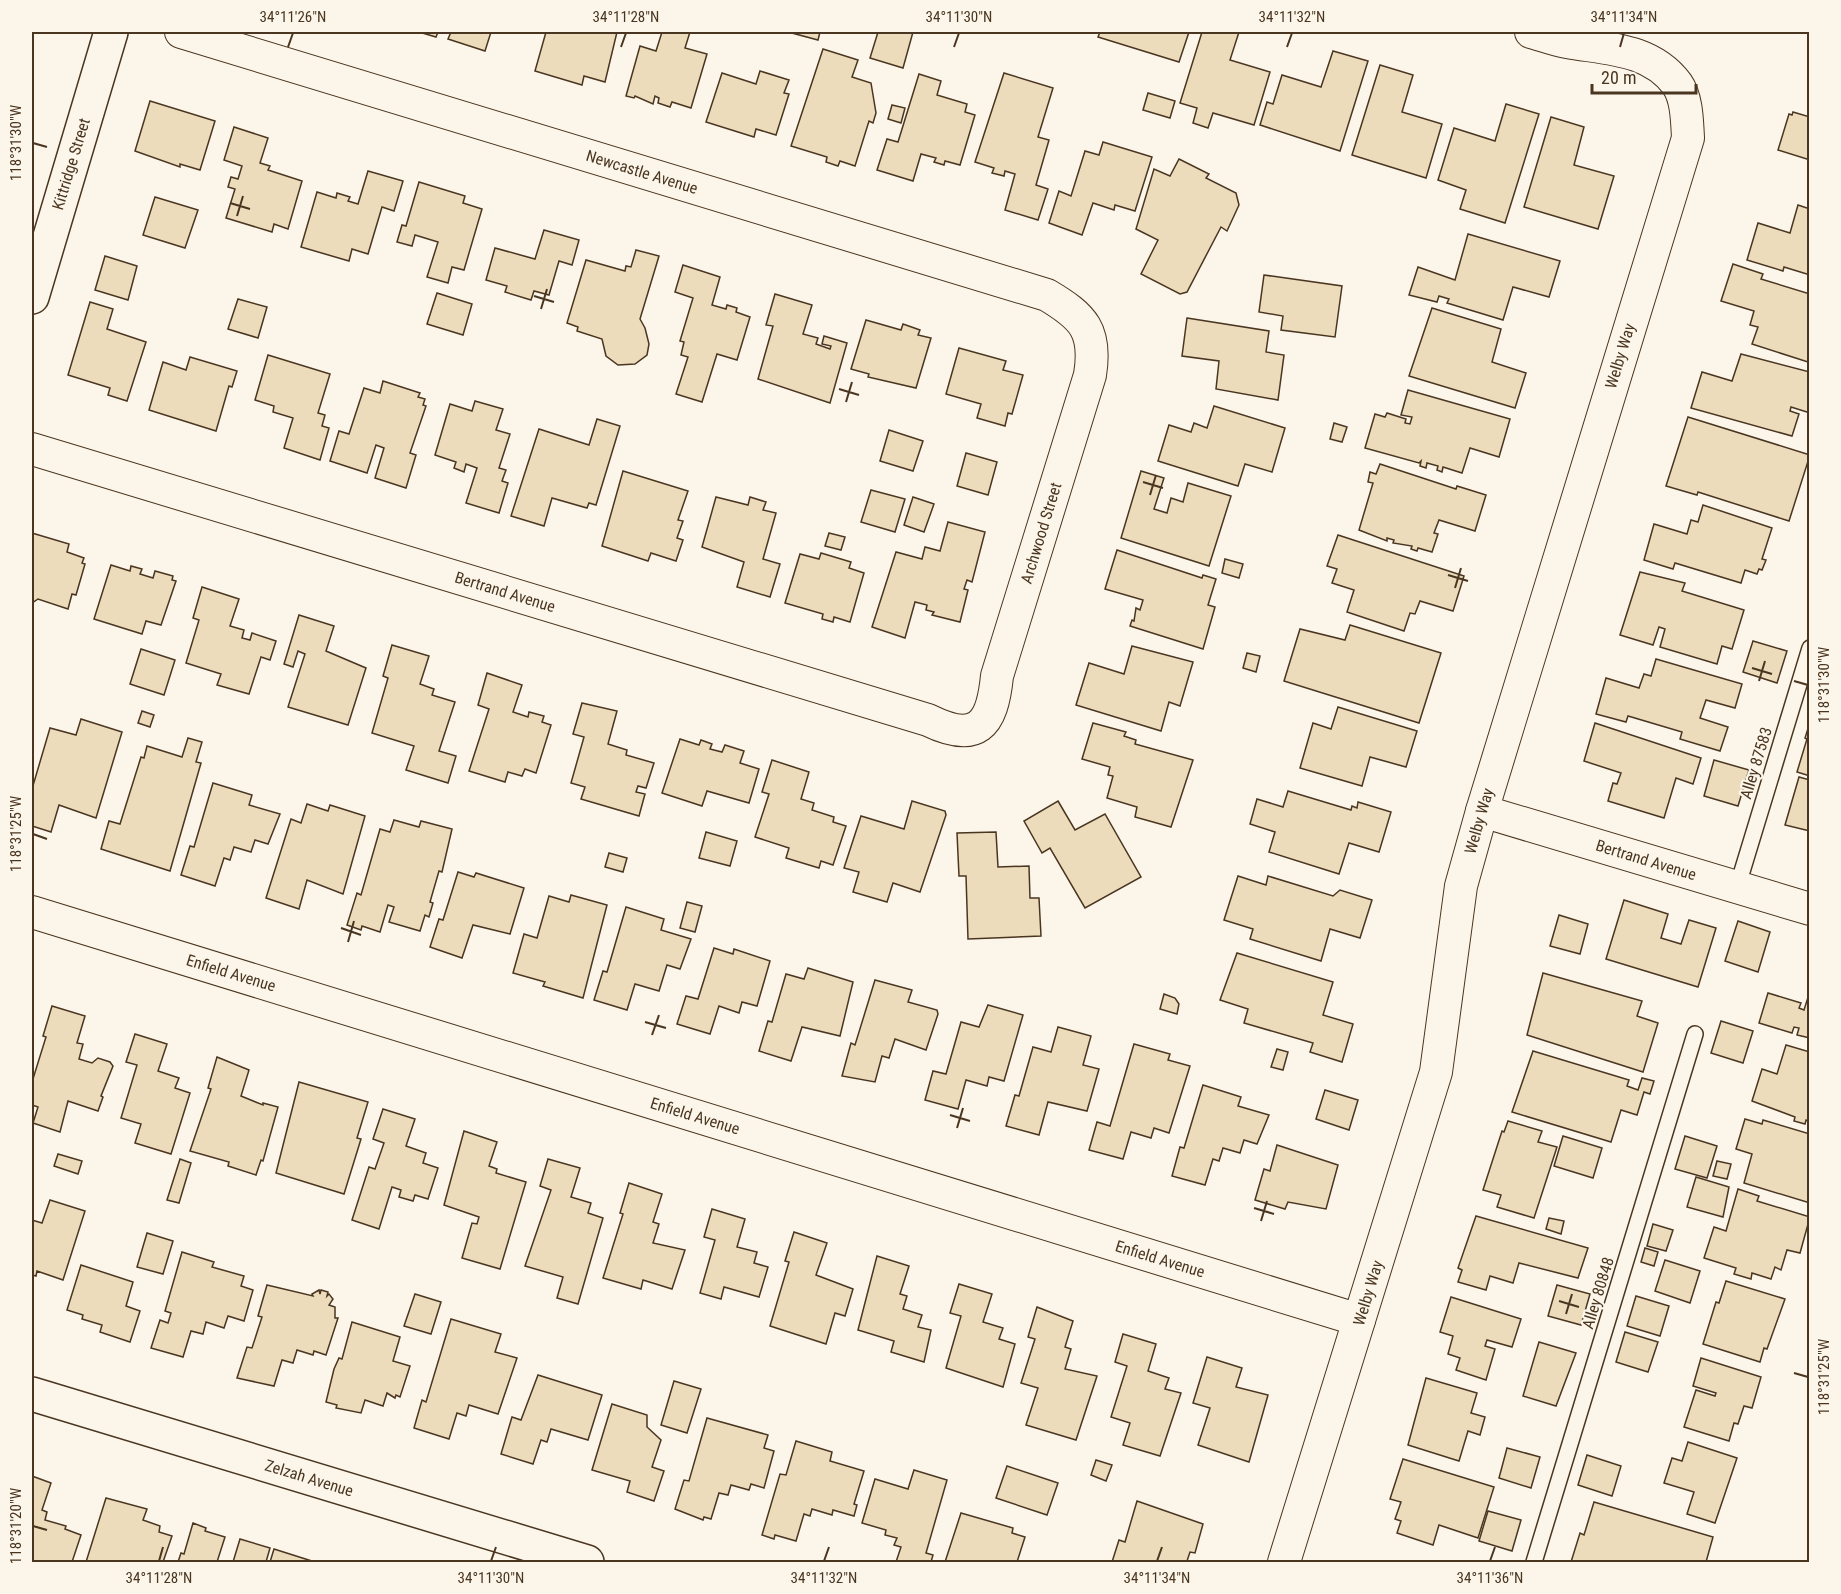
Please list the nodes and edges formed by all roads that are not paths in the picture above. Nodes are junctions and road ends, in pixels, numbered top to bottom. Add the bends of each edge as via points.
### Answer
1 (111, 32) edge
2 (181, 32) edge
3 (1531, 32) edge
4 (32, 297) edge
5 (1090, 333) joint
6 (32, 449) edge
7 (1809, 648) edge
8 (979, 729) joint
9 (1482, 811) junction
10 (1737, 888) junction
11 (1809, 909) edge
12 (32, 912) edge
13 (1695, 1034) dead end
14 (1359, 1320) junction
15 (32, 1394) edge
16 (587, 1563) edge
17 (1284, 1563) edge
18 (1534, 1563) edge

1 - 4 street, Kittridge Street
2 - 5 street, Newcastle Avenue via 1047,295 1070,309
3 - 9 street, Welby Way via 1629,52 1658,65 1678,85 1687,114 1688,138
5 - 8 street, Archwood Street via 1093,356 1085,394 997,676 992,708
6 - 8 street, Bertrand Avenue via 953,730
7 - 10 lane, Alley 87583
9 - 10 street, Bertrand Avenue
9 - 14 street, Welby Way via 1461,886 1436,1072
10 - 11 street, Bertrand Avenue
12 - 14 street, Enfield Avenue
13 - 18 lane, Alley 80848
14 - 17 street, Welby Way
15 - 16 street, Zelzah Avenue

